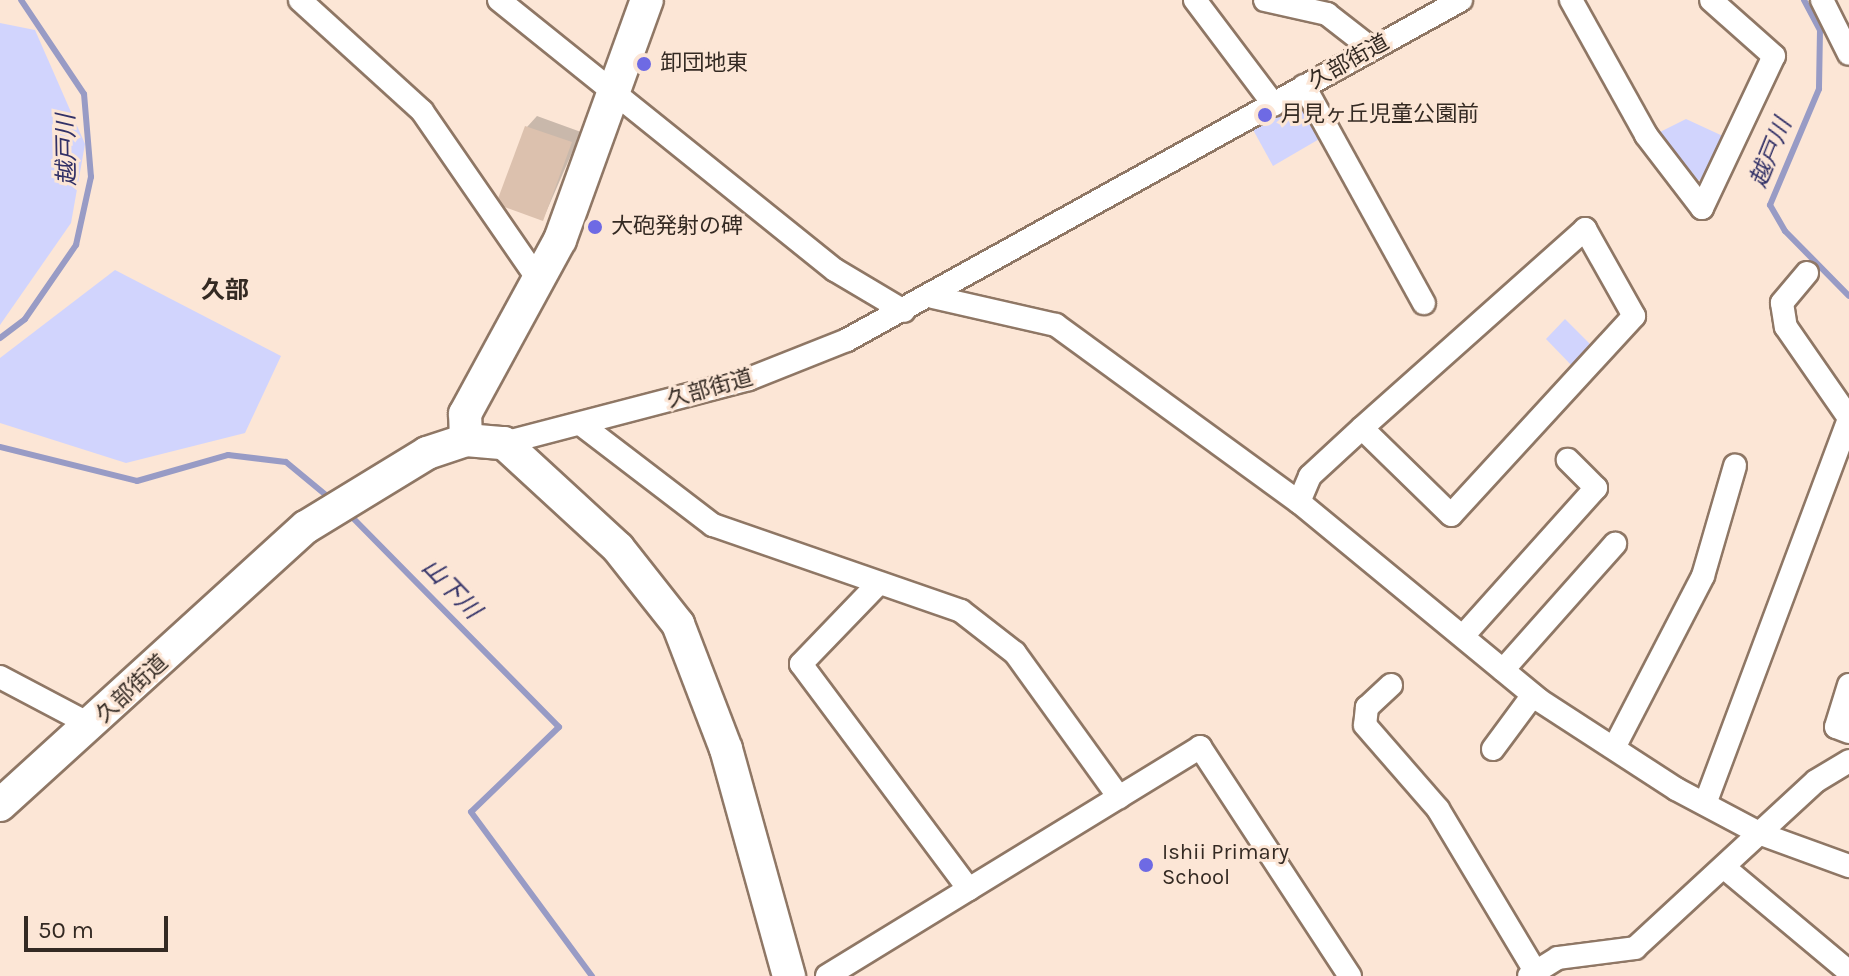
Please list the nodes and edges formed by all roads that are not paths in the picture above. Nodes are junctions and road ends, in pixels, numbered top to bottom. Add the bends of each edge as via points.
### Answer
1 (300, 0) edge
2 (499, 0) edge
3 (647, 0) edge
4 (1195, 0) edge
5 (1265, 0) edge
6 (1461, 0) edge
7 (1571, 0) edge
8 (1711, 0) edge
9 (1822, 0) edge
10 (1372, 49) junction
11 (1849, 54) edge
12 (1304, 86) junction
13 (616, 90) junction
14 (1274, 105) junction
15 (1807, 273) dead end
16 (540, 282) junction
17 (933, 297) junction
18 (1424, 303) dead end
19 (904, 311) junction
20 (1849, 418) edge
21 (582, 425) junction
22 (1362, 428) junction
23 (466, 440) junction
24 (504, 443) junction
25 (1568, 460) dead end
26 (1735, 466) dead end
27 (1299, 502) junction
28 (1615, 544) dead end
29 (878, 584) junction
30 (1463, 636) junction
31 (1503, 670) junction
32 (0, 677) edge
33 (1391, 685) dead end
34 (1849, 685) edge
35 (1533, 695) junction
36 (93, 726) junction
37 (1849, 732) edge
38 (1616, 744) junction
39 (1493, 749) dead end
40 (1849, 761) edge
41 (1119, 797) junction
42 (1705, 804) junction
43 (0, 805) edge
44 (1761, 834) junction
45 (1849, 866) edge
46 (1726, 869) junction
47 (969, 889) junction
48 (1849, 972) edge
49 (1532, 973) edge
50 (789, 976) edge
51 (827, 976) edge
52 (1350, 976) edge

1 - 16 street via 422,111
2 - 13 street
3 - 13 street
4 - 14 street
5 - 10 street via 1327,14
6 - 10 street, 久部街道
7 - 8 street via 1646,135 1702,208 1774,56
9 - 11 street
10 - 12 street, 久部街道
12 - 14 street, 久部街道
12 - 18 street
13 - 16 street
13 - 19 street via 835,270
14 - 17 street, 久部街道
15 - 20 street via 1782,303 1786,327
16 - 23 street via 465,414
17 - 19 street, 久部街道
17 - 27 street via 1021,312 1084,342
19 - 21 street, 久部街道 via 749,379
20 - 42 street
21 - 24 street, 久部街道
21 - 29 street via 713,525
22 - 22 street via 1444,355 1585,229 1634,316 1451,515
22 - 27 street via 1310,476
23 - 24 street, 久部街道
23 - 36 street, 久部街道 via 427,453 306,527
24 - 50 street via 618,548 678,624 726,749
25 - 30 street via 1596,488
26 - 38 street via 1703,576
27 - 30 street
28 - 31 street
29 - 41 street via 961,611 1015,653
29 - 47 street via 801,664
30 - 31 street
31 - 35 street
32 - 36 street
33 - 49 street via 1367,707 1365,725 1438,809
34 - 37 street via 1836,727
35 - 38 street
35 - 39 street
36 - 43 street, 久部街道
38 - 42 street
40 - 44 street
41 - 47 street
41 - 52 street via 1200,747
42 - 44 street
44 - 45 street
44 - 46 street
46 - 48 street
46 - 49 street via 1635,948 1558,958
47 - 51 street

